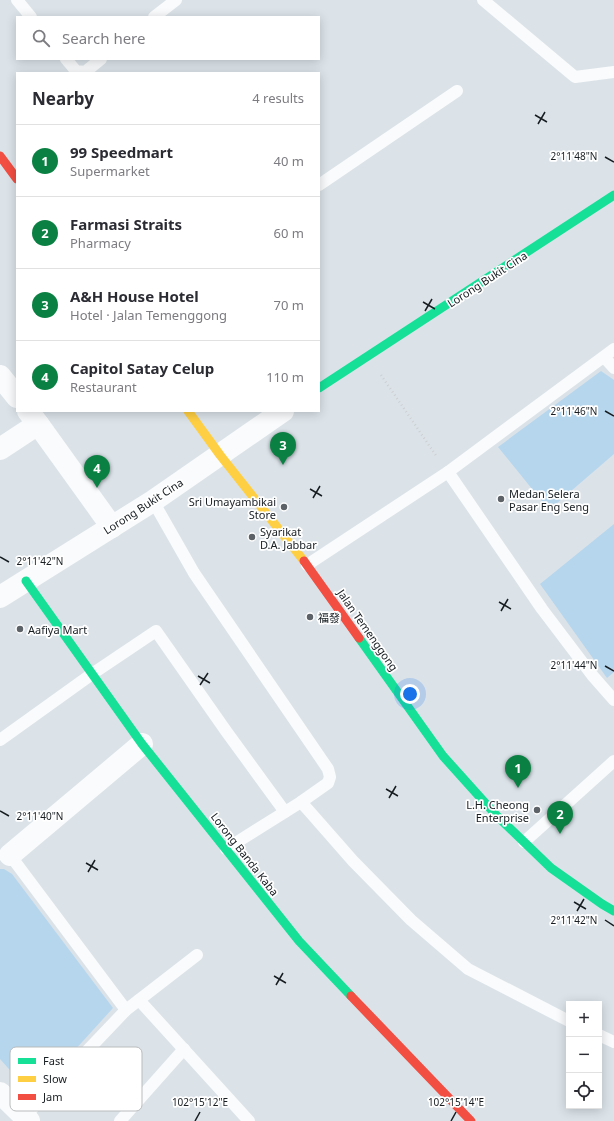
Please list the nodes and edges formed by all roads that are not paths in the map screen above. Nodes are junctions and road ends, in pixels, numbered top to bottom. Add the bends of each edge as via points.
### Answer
1 (17, 0) edge
2 (176, 0) edge
3 (483, 0) edge
4 (30, 16) edge
5 (155, 16) edge
6 (67, 60) edge
7 (100, 60) edge
8 (85, 72) edge
9 (85, 72) edge
10 (614, 72) edge
11 (457, 91) dead end
12 (0, 156) edge
13 (16, 178) edge
14 (320, 183) edge
15 (614, 195) edge
16 (614, 349) edge
17 (604, 357) junction
18 (614, 368) edge
19 (0, 376) edge
20 (320, 387) edge
21 (16, 396) edge
22 (189, 412) edge
23 (282, 412) edge
24 (33, 417) edge
25 (0, 449) edge
26 (220, 455) junction
27 (448, 472) junction
28 (153, 501) junction
29 (112, 527) junction
30 (307, 565) junction
31 (26, 581) junction
32 (0, 597) edge
33 (92, 674) junction
34 (614, 700) edge
35 (0, 740) edge
36 (142, 744) junction
37 (614, 761) edge
38 (301, 802) junction
39 (285, 812) junction
40 (524, 842) junction
41 (226, 849) junction
42 (5, 854) edge
43 (614, 911) edge
44 (197, 955) dead end
45 (139, 1000) junction
46 (126, 1010) junction
47 (566, 1019) edge
48 (602, 1036) edge
49 (614, 1042) edge
50 (92, 1047) edge
51 (184, 1049) junction
52 (0, 1093) edge
53 (142, 1096) edge
54 (10, 1103) edge
55 (19, 1111) edge
56 (34, 1111) edge
57 (129, 1111) edge
58 (27, 1119) edge
59 (120, 1121) edge
60 (249, 1121) edge
61 (471, 1121) edge

1 - 4 lane
2 - 5 lane
3 - 10 lane via 575,77
6 - 9 lane via 76,71
7 - 8 lane
11 - 14 lane
12 - 13 street
15 - 20 street, Lorong Bukit Cina
16 - 17 lane
17 - 18 lane
17 - 27 lane
19 - 21 street
22 - 26 street, Jalan Temenggong
23 - 26 street, Lorong Bukit Cina
24 - 25 street
24 - 29 street
26 - 28 street, Lorong Bukit Cina
26 - 30 street, Jalan Temenggong
27 - 30 lane
27 - 34 lane via 542,609
28 - 29 street, Lorong Bukit Cina
28 - 38 lane via 194,573 328,769 328,783
29 - 31 street, Lorong Bukit Cina
30 - 40 street, Jalan Temenggong via 443,756
31 - 32 street, Lorong Bukit Cina
31 - 33 street, Lorong Banda Kaba
33 - 35 lane
33 - 36 street, Lorong Banda Kaba
33 - 39 lane via 156,631
36 - 41 street, Lorong Banda Kaba
36 - 42 street
37 - 40 lane
38 - 39 lane
38 - 47 lane via 353,861 411,920 468,969
39 - 41 lane
40 - 43 street, Jalan Temenggong via 552,868
41 - 61 street, Lorong Banda Kaba via 299,941
42 - 46 lane
44 - 45 lane
45 - 46 lane
45 - 51 lane
46 - 50 lane
48 - 49 lane
51 - 53 lane
51 - 60 lane
52 - 54 street
55 - 58 street
56 - 58 lane
57 - 59 lane

